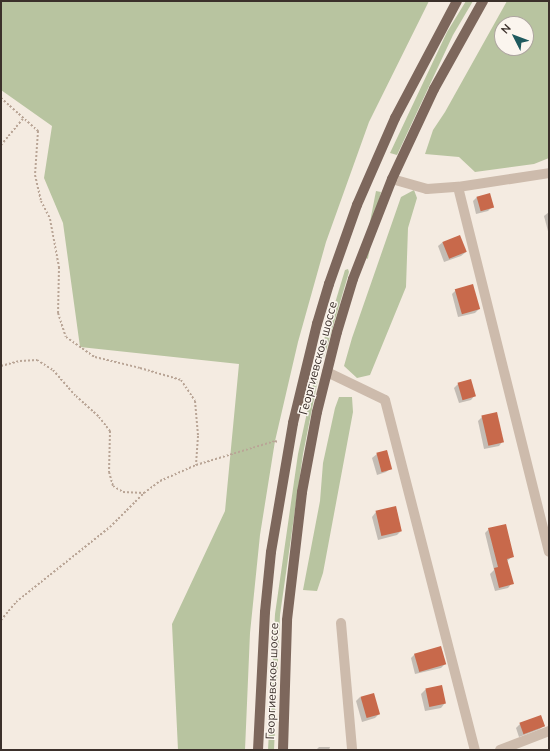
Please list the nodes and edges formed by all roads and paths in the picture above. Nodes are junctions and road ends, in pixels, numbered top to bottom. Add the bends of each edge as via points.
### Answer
1 (457, 1) edge
2 (483, 1) edge
3 (1, 98) edge
4 (24, 118) junction
5 (1, 145) edge
6 (549, 173) edge
7 (392, 179) junction
8 (458, 187) junction
9 (1, 366) edge
10 (327, 372) junction
11 (288, 446) junction
12 (196, 465) junction
13 (144, 493) junction
14 (549, 552) edge
15 (1, 620) edge
16 (341, 623) dead end
17 (549, 731) edge
18 (258, 750) edge
19 (283, 750) edge
20 (352, 750) edge
21 (475, 750) edge
22 (500, 750) edge

1 - 11 main road, Георгиевское шоссе via 395,118 357,205 317,324
2 - 7 main road, Георгиевское шоссе via 434,89
3 - 4 path
4 - 5 path
4 - 12 path via 38,131 35,175 41,201 50,219 59,268 58,313 66,337 95,358 181,380 195,401 198,436
6 - 8 lane
7 - 8 lane via 427,189
7 - 10 main road, Георгиевское шоссе via 353,279
8 - 14 lane
9 - 13 path via 37,360 52,370 110,431 109,472 113,486 123,492
10 - 19 main road, Георгиевское шоссе via 308,456 294,556 287,620
10 - 21 lane via 386,400
11 - 12 path via 275,441
11 - 18 main road, Георгиевское шоссе via 270,567 260,686
12 - 13 path via 160,481
13 - 15 path via 110,528 16,602
16 - 20 lane
17 - 22 lane

